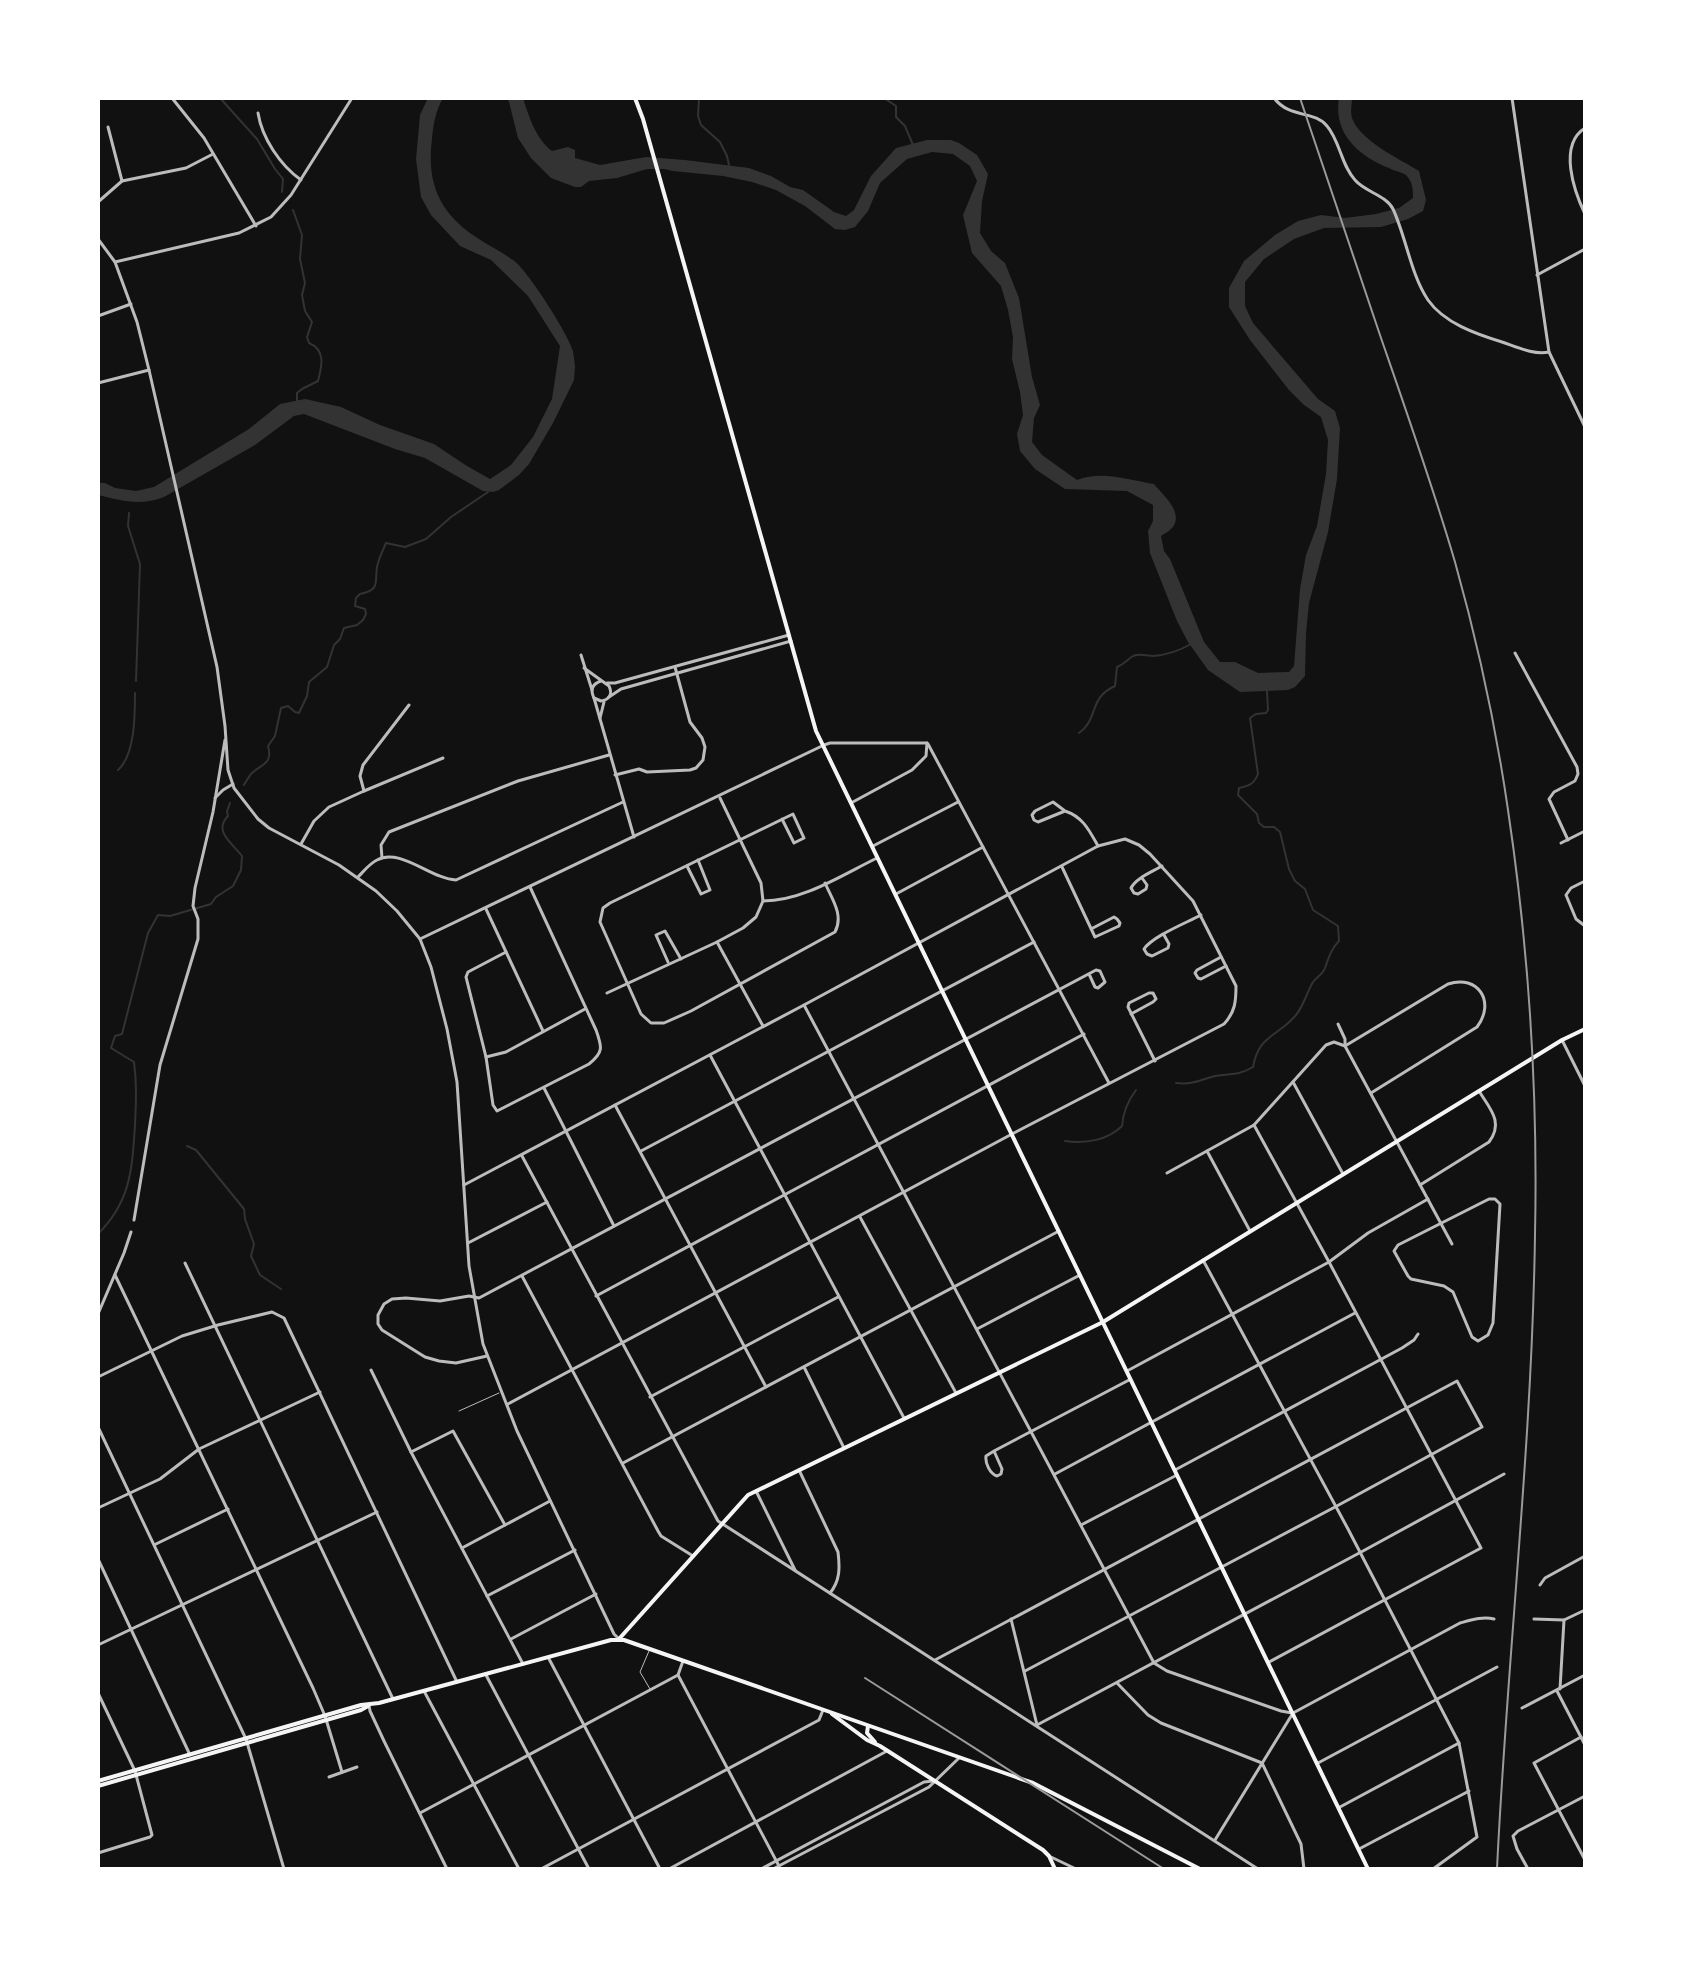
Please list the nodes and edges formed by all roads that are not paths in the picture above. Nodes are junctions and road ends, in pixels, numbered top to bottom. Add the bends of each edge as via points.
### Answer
1 (172, 98) edge
2 (352, 98) edge
3 (635, 98) edge
4 (1274, 98) edge
5 (1512, 98) edge
6 (258, 113) dead end
7 (108, 127) dead end
8 (1585, 128) edge
9 (213, 154) junction
10 (301, 180) junction
11 (122, 181) junction
12 (98, 202) edge
13 (1585, 214) edge
14 (256, 226) junction
15 (98, 239) edge
16 (1585, 249) edge
17 (106, 250) junction
18 (99, 252) edge
19 (115, 262) junction
20 (1537, 275) junction
21 (131, 304) junction
22 (98, 316) edge
23 (1549, 352) junction
24 (149, 370) junction
25 (98, 383) edge
26 (1585, 427) edge
27 (790, 638) junction
28 (1515, 653) dead end
29 (581, 655) dead end
30 (675, 667) junction
31 (584, 668) junction
32 (676, 673) junction
33 (601, 681) junction
34 (607, 683) junction
35 (592, 690) junction
36 (609, 697) junction
37 (594, 698) junction
38 (604, 701) junction
39 (409, 705) dead end
40 (600, 722) junction
41 (225, 740) junction
42 (927, 743) junction
43 (824, 745) junction
44 (609, 755) junction
45 (443, 758) dead end
46 (615, 775) junction
47 (233, 784) junction
48 (364, 791) junction
49 (720, 796) junction
50 (215, 798) junction
51 (959, 801) junction
52 (623, 802) junction
53 (851, 803) junction
54 (1065, 811) junction
55 (782, 819) junction
56 (1585, 831) edge
57 (634, 837) junction
58 (1568, 840) junction
59 (740, 841) junction
60 (1561, 843) dead end
61 (301, 844) junction
62 (873, 846) junction
63 (1098, 846) junction
64 (983, 847) junction
65 (878, 857) junction
66 (382, 858) junction
67 (698, 860) junction
68 (687, 866) junction
69 (1062, 866) junction
70 (1162, 866) junction
71 (358, 877) junction
72 (1142, 878) dead end
73 (1585, 881) edge
74 (825, 883) junction
75 (530, 887) junction
76 (896, 894) junction
77 (1009, 895) junction
78 (763, 901) junction
79 (486, 909) junction
80 (1201, 915) junction
81 (1585, 926) edge
82 (1091, 929) junction
83 (1164, 935) junction
84 (420, 939) junction
85 (717, 942) junction
86 (1034, 942) junction
87 (919, 943) junction
88 (506, 952) junction
89 (1221, 957) junction
90 (681, 959) junction
91 (669, 963) junction
92 (1226, 966) junction
93 (1089, 974) junction
94 (627, 983) junction
95 (740, 984) junction
96 (1059, 989) junction
97 (942, 991) junction
98 (607, 993) dead end
99 (804, 1005) junction
100 (585, 1009) junction
101 (1131, 1014) junction
102 (1338, 1024) dead end
103 (763, 1026) junction
104 (1585, 1029) edge
105 (543, 1031) junction
106 (1084, 1034) junction
107 (967, 1039) junction
108 (1562, 1040) junction
109 (1345, 1046) junction
110 (828, 1051) junction
111 (710, 1055) junction
112 (486, 1057) junction
113 (1155, 1061) junction
114 (1293, 1082) junction
115 (1109, 1083) junction
116 (988, 1085) junction
117 (1585, 1086) edge
118 (544, 1088) junction
119 (1479, 1091) junction
120 (1371, 1093) junction
121 (854, 1098) junction
122 (734, 1101) junction
123 (615, 1105) junction
124 (1254, 1125) junction
125 (565, 1132) junction
126 (1012, 1134) junction
127 (1397, 1141) junction
128 (879, 1144) junction
129 (760, 1148) junction
130 (641, 1151) junction
131 (1207, 1151) junction
132 (521, 1155) junction
133 (1167, 1173) dead end
134 (1343, 1174) junction
135 (464, 1185) junction
136 (1420, 1185) junction
137 (905, 1193) junction
138 (785, 1195) junction
139 (666, 1199) junction
140 (1428, 1199) junction
141 (547, 1202) junction
142 (1297, 1203) junction
143 (860, 1217) junction
144 (134, 1220) dead end
145 (1441, 1223) junction
146 (614, 1226) junction
147 (1059, 1231) junction
148 (1250, 1231) junction
149 (131, 1232) dead end
150 (468, 1243) junction
151 (810, 1243) junction
152 (1452, 1244) dead end
153 (691, 1245) junction
154 (572, 1250) junction
155 (1203, 1260) junction
156 (1329, 1262) junction
157 (185, 1263) dead end
158 (1081, 1274) junction
159 (115, 1275) junction
160 (522, 1276) junction
161 (954, 1286) junction
162 (716, 1293) junction
163 (596, 1296) junction
164 (838, 1296) junction
165 (474, 1297) junction
166 (911, 1310) junction
167 (1356, 1313) junction
168 (98, 1314) edge
169 (1233, 1314) junction
170 (1103, 1322) junction
171 (215, 1326) junction
172 (977, 1329) junction
173 (1418, 1334) dead end
174 (860, 1337) junction
175 (622, 1343) junction
176 (745, 1346) junction
177 (152, 1350) junction
178 (487, 1356) junction
179 (1380, 1359) junction
180 (1260, 1365) junction
181 (804, 1367) junction
182 (371, 1370) dead end
183 (572, 1370) junction
184 (1127, 1371) junction
185 (1000, 1372) junction
186 (98, 1377) edge
187 (1131, 1379) junction
188 (766, 1387) junction
189 (320, 1392) junction
190 (502, 1392) junction
191 (956, 1393) junction
192 (650, 1397) junction
193 (507, 1405) junction
194 (1406, 1407) junction
195 (459, 1411) dead end
196 (1284, 1412) junction
197 (904, 1418) junction
198 (259, 1420) junction
199 (1152, 1423) junction
200 (98, 1427) edge
201 (1031, 1432) junction
202 (672, 1437) junction
203 (844, 1448) junction
204 (199, 1449) junction
205 (994, 1451) junction
206 (411, 1452) junction
207 (1431, 1455) junction
208 (1310, 1459) junction
209 (623, 1463) junction
210 (799, 1470) junction
211 (1176, 1473) junction
212 (1055, 1474) junction
213 (1504, 1474) dead end
214 (756, 1491) junction
215 (130, 1493) junction
216 (551, 1501) junction
217 (1456, 1501) junction
218 (1335, 1507) junction
219 (98, 1508) edge
220 (228, 1509) junction
221 (377, 1512) junction
222 (1199, 1518) junction
223 (505, 1525) junction
224 (722, 1525) junction
225 (1081, 1525) junction
226 (317, 1541) junction
227 (154, 1545) junction
228 (462, 1548) junction
229 (575, 1550) junction
230 (1360, 1553) junction
231 (694, 1556) junction
232 (1585, 1556) edge
233 (98, 1559) edge
234 (1223, 1566) junction
235 (1104, 1569) junction
236 (256, 1570) junction
237 (796, 1571) junction
238 (1540, 1585) dead end
239 (830, 1593) junction
240 (596, 1594) junction
241 (487, 1596) junction
242 (1385, 1600) junction
243 (183, 1605) junction
244 (1585, 1610) edge
245 (1245, 1614) junction
246 (1130, 1615) junction
247 (1011, 1619) junction
248 (1494, 1619) dead end
249 (1534, 1619) dead end
250 (1564, 1620) junction
251 (131, 1629) junction
252 (511, 1639) junction
253 (619, 1639) junction
254 (98, 1645) edge
255 (650, 1649) junction
256 (1411, 1650) junction
257 (548, 1657) junction
258 (935, 1660) junction
259 (683, 1661) junction
260 (1269, 1662) junction
261 (1154, 1663) junction
262 (523, 1664) junction
263 (1497, 1667) dead end
264 (1025, 1671) junction
265 (485, 1674) junction
266 (678, 1675) junction
267 (1585, 1675) edge
268 (457, 1682) junction
269 (1117, 1683) junction
270 (1559, 1689) junction
271 (650, 1690) junction
272 (424, 1691) junction
273 (98, 1693) edge
274 (393, 1699) junction
275 (1437, 1700) junction
276 (369, 1705) junction
277 (1522, 1708) dead end
278 (823, 1710) junction
279 (830, 1712) junction
280 (1293, 1713) junction
281 (326, 1717) junction
282 (584, 1725) junction
283 (1037, 1725) junction
284 (868, 1726) junction
285 (1581, 1737) junction
286 (246, 1741) junction
287 (1459, 1743) junction
288 (1585, 1745) edge
289 (880, 1746) junction
290 (888, 1751) junction
291 (528, 1754) junction
292 (190, 1756) junction
293 (959, 1758) junction
294 (1262, 1763) junction
295 (1318, 1763) junction
296 (357, 1767) dead end
297 (728, 1769) junction
298 (135, 1772) junction
299 (342, 1772) junction
300 (329, 1777) dead end
301 (933, 1781) junction
302 (98, 1784) edge
303 (474, 1784) junction
304 (1469, 1790) junction
305 (1585, 1796) edge
306 (1340, 1807) junction
307 (1558, 1810) junction
308 (420, 1813) junction
309 (634, 1820) junction
310 (756, 1822) junction
311 (1215, 1840) junction
312 (578, 1848) junction
313 (1359, 1849) junction
314 (98, 1853) edge
315 (1049, 1856) junction
316 (1585, 1860) edge
317 (778, 1863) junction
318 (284, 1869) edge
319 (447, 1869) edge
320 (519, 1869) edge
321 (541, 1869) edge
322 (589, 1869) edge
323 (660, 1869) edge
324 (669, 1869) edge
325 (761, 1869) edge
326 (773, 1869) edge
327 (1055, 1869) edge
328 (1076, 1869) edge
329 (1200, 1869) edge
330 (1258, 1869) edge
331 (1304, 1869) edge
332 (1368, 1869) edge
333 (1433, 1869) edge
334 (1528, 1869) edge

1 - 9 street
2 - 10 street
3 - 27 main road
4 - 23 street via 1287,110 1322,121 1352,178 1392,207 1427,299 1449,320 1536,353
5 - 20 street
6 - 10 street via 282,164
7 - 11 street
8 - 13 street via 1570,151 1574,186
9 - 11 street via 186,168
9 - 14 street
10 - 14 street via 280,209
11 - 12 street
14 - 19 street
15 - 17 street
16 - 20 street
17 - 18 street
17 - 19 street
19 - 21 street
20 - 23 street
21 - 22 street
21 - 24 street
23 - 26 street
24 - 25 street
24 - 41 street via 217,667
27 - 30 street
27 - 32 street
27 - 43 main road
28 - 58 street via 1577,767 1575,781 1549,799
29 - 31 street
30 - 32 street
30 - 34 street
31 - 33 street
31 - 35 street
32 - 36 street
32 - 46 street via 690,722 705,747 703,760 690,770 639,769
33 - 34 street
33 - 35 street
34 - 36 street
35 - 37 street
36 - 38 street
37 - 38 street
37 - 40 street
38 - 40 street
39 - 48 street via 363,765
40 - 44 street
41 - 47 street
41 - 50 street
42 - 43 street
42 - 51 street
42 - 53 street via 926,756 912,770
43 - 49 street
43 - 53 main road
44 - 46 street
44 - 66 street via 518,781 389,832 381,845
45 - 48 street
46 - 52 street
47 - 50 street
47 - 61 street via 258,819
48 - 61 street via 329,807
49 - 57 street
49 - 59 street
50 - 144 street via 193,906 198,939 160,1065
51 - 62 street
51 - 64 street
52 - 57 street
52 - 66 street via 456,880 397,857
53 - 62 main road
54 - 54 street via 1038,822 1032,815 1053,802
54 - 63 street via 1081,819
55 - 55 street via 794,843 804,838 793,815
55 - 59 street
56 - 58 street
57 - 75 street
58 - 60 street
59 - 67 street
59 - 78 street via 761,883
61 - 71 street
62 - 65 main road
63 - 69 street
63 - 70 street via 1125,839
64 - 76 street
64 - 77 street
65 - 74 street
65 - 76 main road
66 - 71 street
67 - 68 street
67 - 68 street via 710,890 701,894
68 - 94 street via 603,908 600,922
69 - 77 street
69 - 82 street
70 - 72 street
70 - 80 street
71 - 84 street
73 - 81 street via 1566,895 1576,919
74 - 78 street via 786,899
74 - 95 street via 839,917 835,932
75 - 79 street
75 - 100 street
76 - 87 main road
77 - 86 street
77 - 87 street
78 - 85 street via 750,923
79 - 84 street
79 - 88 street
80 - 83 street
80 - 89 street
82 - 82 street via 1114,917 1120,923 1095,937
83 - 83 street via 1147,944 1147,954 1168,948
84 - 135 street via 457,1082
85 - 90 street
85 - 95 street
86 - 96 street
86 - 97 street
87 - 97 main road
87 - 99 street
88 - 105 street
88 - 112 street via 466,977
89 - 92 street
89 - 92 street via 1195,973 1201,979
90 - 91 street
90 - 91 street via 665,931 656,935
91 - 94 street
92 - 113 street via 1236,986 1232,1015
93 - 93 street via 1100,971 1104,985 1095,987
93 - 96 street
94 - 95 street via 651,1023 664,1023
94 - 98 street
95 - 103 street
96 - 106 street
96 - 107 street
97 - 107 main road
97 - 110 street
99 - 103 street
99 - 110 street
100 - 105 street
100 - 118 street via 600,1043 598,1057
101 - 101 street via 1129,1003 1153,993 1153,1002
101 - 113 street
102 - 109 street
103 - 111 street
104 - 108 main road
105 - 112 street
106 - 115 street
106 - 116 street
107 - 116 main road
107 - 121 street
108 - 117 street
108 - 119 main road
109 - 114 street via 1326,1045
109 - 120 street
109 - 120 street via 1448,984 1460,981 1478,988 1485,1001 1484,1018 1477,1027
110 - 121 street
110 - 122 street
111 - 122 street
111 - 123 street
112 - 118 street via 497,1111
113 - 115 street
114 - 124 street
114 - 134 street
115 - 126 street
116 - 126 main road
116 - 128 street
118 - 125 street
119 - 127 main road
119 - 136 street via 1495,1118 1495,1135
120 - 127 street
121 - 128 street
121 - 129 street
122 - 129 street
122 - 130 street
123 - 125 street
123 - 130 street
124 - 131 street
124 - 142 street
125 - 132 street
125 - 146 street
126 - 137 street
126 - 147 main road
127 - 134 main road
127 - 136 street
128 - 137 street
128 - 138 street
129 - 138 street
129 - 139 street
130 - 139 street
131 - 133 street
131 - 148 street
132 - 135 street
132 - 141 street
134 - 142 main road
135 - 150 street
136 - 140 street
137 - 143 street
137 - 161 street
138 - 151 street
138 - 153 street
139 - 146 street
139 - 153 street
140 - 145 street
140 - 156 street
141 - 150 street
141 - 154 street
142 - 148 main road
142 - 156 street
143 - 151 street
143 - 166 street
145 - 145 street via 1394,1251 1411,1279 1453,1292 1478,1341 1493,1323 1500,1204 1489,1199
145 - 152 street
146 - 154 street
147 - 158 main road
147 - 161 street
148 - 155 main road
149 - 159 street
150 - 165 street
151 - 162 street
151 - 164 street
153 - 162 street
153 - 163 street
154 - 160 street
154 - 163 street
155 - 169 street
155 - 170 main road
156 - 167 street
156 - 169 street
157 - 171 street
158 - 170 main road
158 - 172 street
159 - 168 street
159 - 177 street
160 - 165 street
160 - 183 street
161 - 166 street
161 - 172 street
162 - 175 street
162 - 176 street
163 - 175 street
164 - 174 street
164 - 176 street
165 - 178 street
165 - 178 street via 392,1299 378,1315 380,1327 425,1357 456,1363
166 - 174 street
166 - 191 street
167 - 179 street
167 - 180 street
169 - 180 street
169 - 184 street
170 - 184 main road
170 - 185 main road
171 - 177 street
171 - 189 street via 272,1312 284,1318
171 - 198 street
172 - 185 street
173 - 179 street
174 - 181 street
174 - 197 street
175 - 183 street
175 - 192 street
176 - 188 street
176 - 192 street
177 - 186 street
177 - 204 street
178 - 190 street
179 - 194 street
179 - 196 street
180 - 196 street
180 - 199 street
181 - 188 street
181 - 203 street
182 - 206 street
183 - 193 street
183 - 209 street
184 - 187 main road
185 - 191 main road
185 - 201 street
187 - 199 main road
187 - 201 street
188 - 202 street
189 - 198 street
189 - 221 street
190 - 193 street
190 - 195 lane
191 - 197 main road
192 - 202 street
193 - 216 street
194 - 207 street
194 - 207 street via 1457,1381 1482,1427
194 - 208 street
196 - 208 street
196 - 211 street
197 - 203 main road
198 - 204 street
198 - 226 street
199 - 211 main road
199 - 212 street
200 - 215 street
201 - 205 street
201 - 212 street
202 - 209 street
202 - 224 street
203 - 210 main road
204 - 215 street via 160,1479
204 - 220 street
205 - 205 street via 985,1459 997,1476 1002,1469
206 - 223 street via 453,1431
206 - 228 street
207 - 217 street
207 - 218 street
208 - 218 street
208 - 222 street
209 - 231 street via 661,1536
210 - 214 main road
210 - 239 street via 838,1552 840,1567
211 - 222 main road
211 - 225 street
212 - 225 street
213 - 217 street
214 - 224 main road
214 - 237 street
215 - 219 street
215 - 227 street
216 - 223 street
216 - 229 street
217 - 230 street
217 - 242 street via 1481,1548
218 - 230 street
218 - 234 street
220 - 227 street
220 - 236 street
221 - 226 street
221 - 268 street
222 - 234 main road
222 - 235 street
223 - 228 street
224 - 231 main road
224 - 237 street
225 - 235 street
226 - 236 street
226 - 274 street
227 - 243 street
228 - 241 street
229 - 240 street
229 - 241 street
230 - 242 street
230 - 245 street
231 - 253 main road
232 - 238 street
233 - 251 street
234 - 245 main road
234 - 246 street
235 - 246 street
235 - 247 street
236 - 243 street
236 - 281 street
237 - 239 street
239 - 258 street
240 - 252 street
240 - 253 street
241 - 252 street
242 - 256 street
242 - 260 street
243 - 251 street
243 - 286 street
244 - 250 street
245 - 260 main road
245 - 261 street
246 - 261 street
246 - 264 street
247 - 258 street
247 - 264 street
248 - 256 street via 1460,1623
249 - 250 street
250 - 270 street
251 - 254 street
251 - 292 street
252 - 262 street
253 - 255 main road
253 - 257 main road
255 - 259 main road
255 - 271 lane via 640,1672
256 - 275 street
256 - 280 street
257 - 262 main road
257 - 282 street
258 - 283 street
259 - 266 street
259 - 278 main road
260 - 280 main road
261 - 269 street
261 - 280 street
262 - 265 main road
263 - 275 street
264 - 283 street
265 - 268 main road
265 - 291 street
266 - 271 street
266 - 297 street
267 - 270 street
268 - 272 main road
269 - 283 street
269 - 294 street via 1161,1723
270 - 277 street
270 - 285 street
271 - 282 street
272 - 274 main road
272 - 303 street
273 - 298 street
274 - 276 main road
275 - 287 street
275 - 295 street
276 - 281 main road
276 - 308 street
278 - 279 main road
278 - 297 street via 819,1720
279 - 284 main road
279 - 289 main road
280 - 294 street
280 - 295 main road
281 - 286 main road
281 - 299 street
282 - 291 street
282 - 309 street
283 - 311 street
284 - 289 main road via 867,1734
284 - 293 main road
285 - 288 street
285 - 307 street via 1534,1763
286 - 292 main road
286 - 318 street
287 - 304 street
287 - 306 street
289 - 290 main road
290 - 301 main road
290 - 310 street
291 - 303 street
291 - 312 street
292 - 298 main road
293 - 301 street
293 - 329 main road via 1040,1786
294 - 311 street
294 - 331 street via 1301,1844
295 - 306 main road
296 - 299 street
297 - 309 street
297 - 310 street
298 - 302 main road
298 - 314 street via 150,1837
299 - 300 street
301 - 315 main road
301 - 317 street
303 - 308 street
303 - 320 street
304 - 313 street
304 - 333 street via 1477,1837
305 - 307 street
306 - 313 main road
307 - 316 street
307 - 334 street via 1513,1836
308 - 319 street
309 - 312 street
309 - 323 street
310 - 317 street
310 - 324 street
311 - 330 street
312 - 321 street
312 - 322 street
313 - 332 main road
315 - 327 main road
315 - 328 street
317 - 325 street
317 - 326 street

